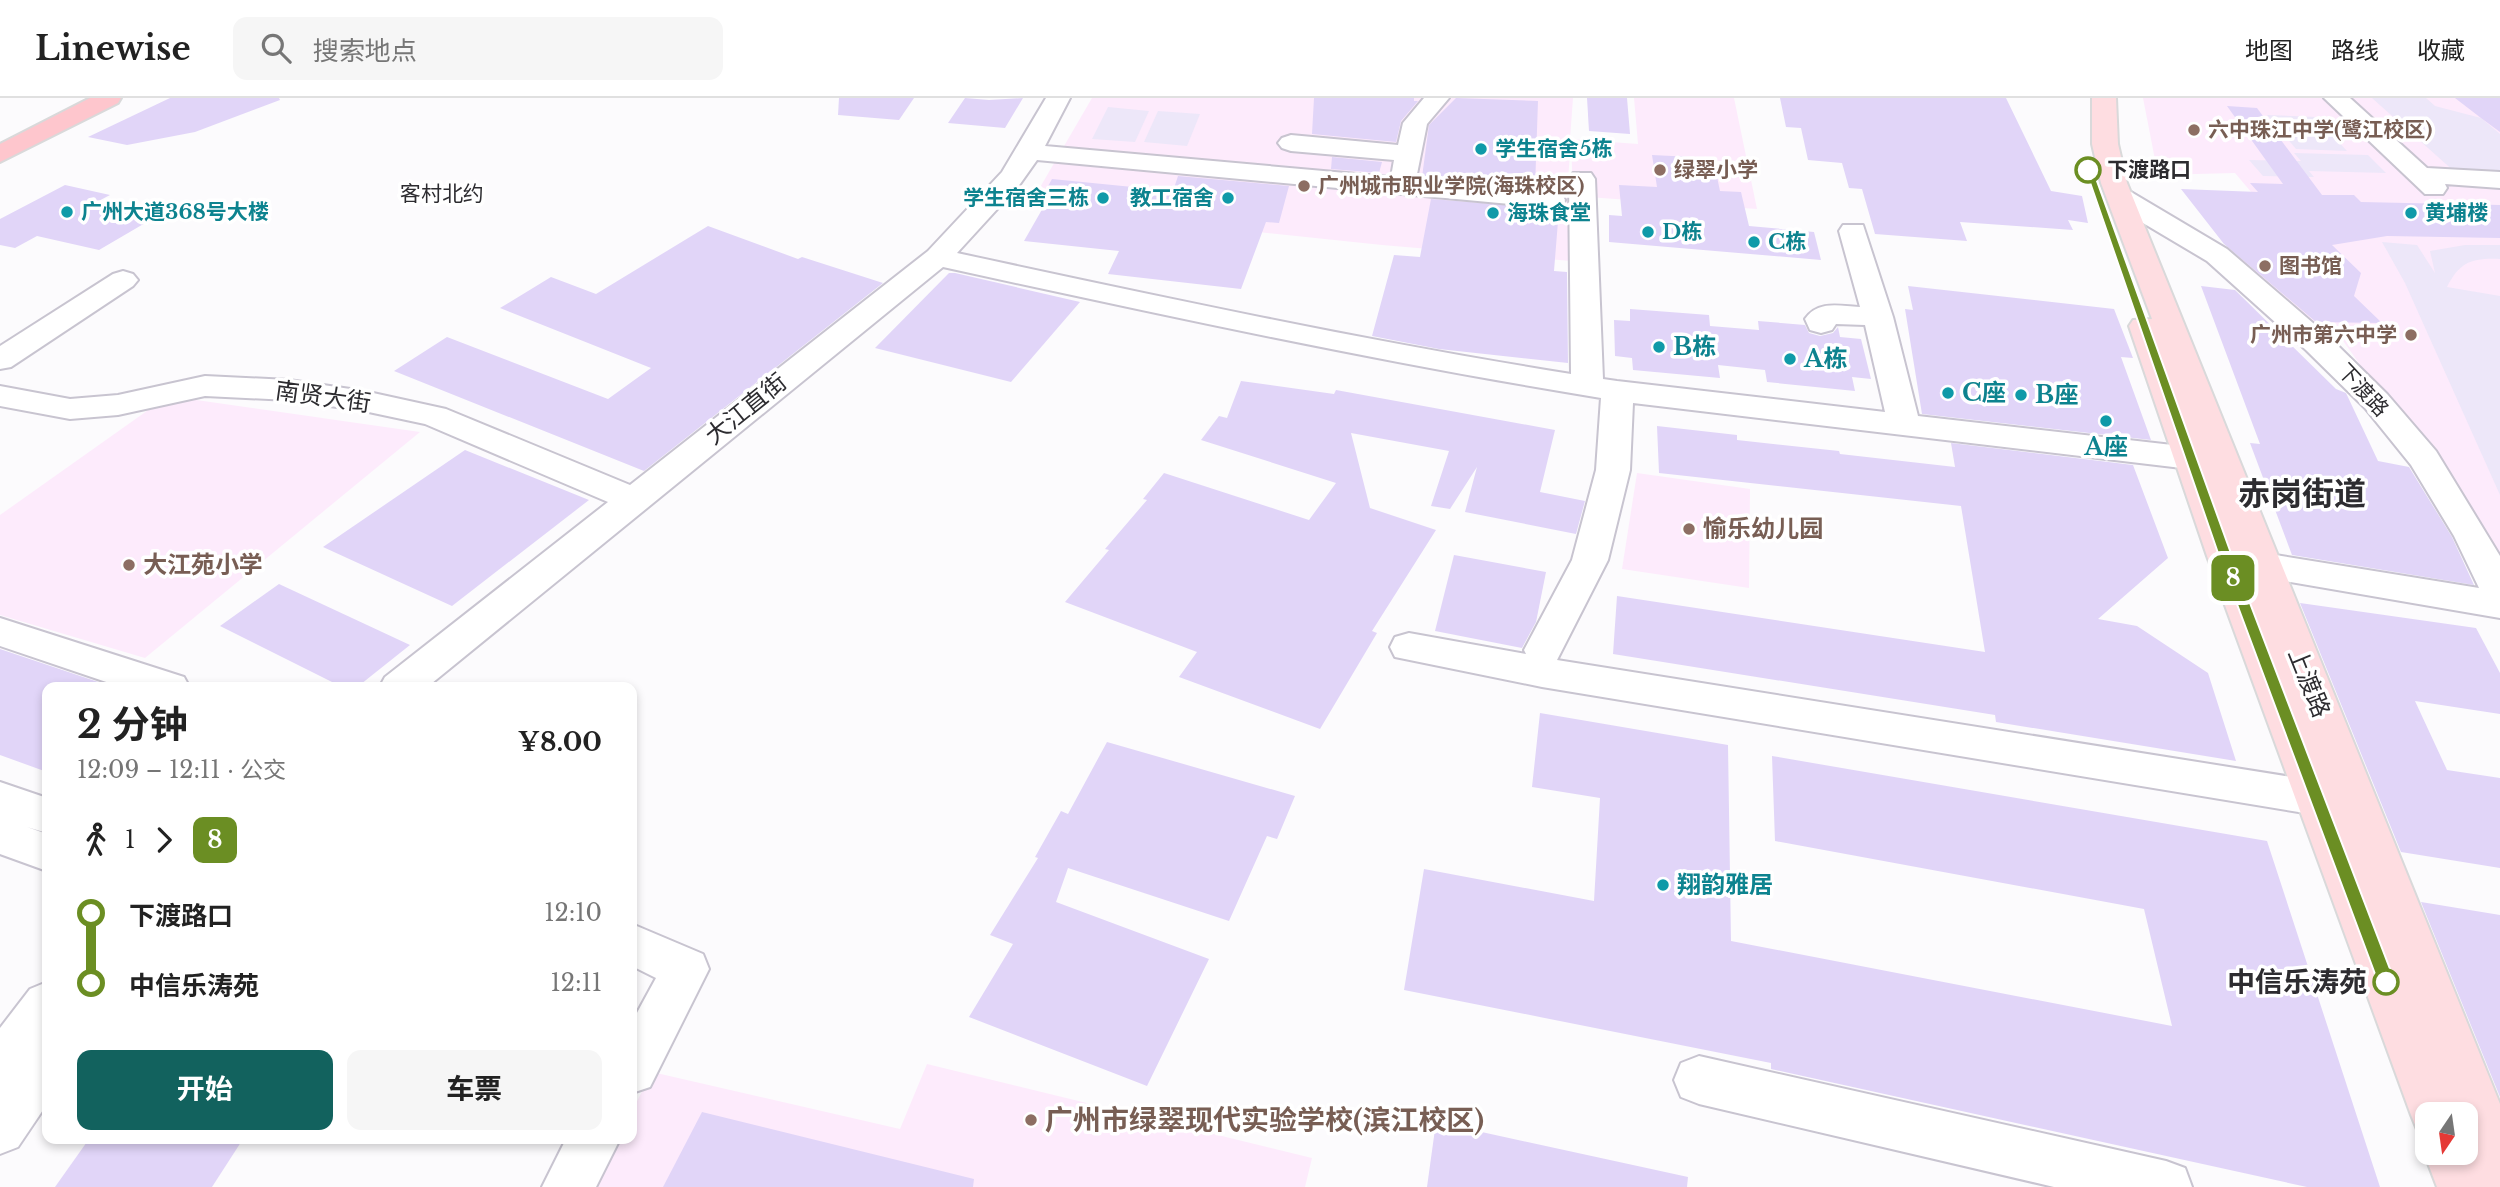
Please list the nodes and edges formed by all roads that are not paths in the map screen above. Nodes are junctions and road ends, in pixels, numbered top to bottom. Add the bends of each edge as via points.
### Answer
1 (58, 98) edge
2 (109, 98) edge
3 (1058, 98) edge
4 (1437, 98) edge
5 (2085, 98) edge
6 (2104, 98) edge
7 (2336, 98) edge
8 (34, 110) dead end
9 (1291, 143) dead end
10 (1030, 152) junction
11 (0, 154) edge
12 (1408, 154) junction
13 (1582, 179) dead end
14 (2500, 180) edge
15 (1401, 196) junction
16 (2109, 197) junction
17 (1552, 200) dead end
18 (1853, 231) dead end
19 (938, 257) junction
20 (122, 280) dead end
21 (1878, 317) junction
22 (1821, 324) dead end
23 (0, 360) edge
24 (1602, 389) junction
25 (0, 396) edge
26 (1903, 424) junction
27 (2190, 458) junction
28 (632, 499) junction
29 (2263, 566) junction
30 (2500, 593) edge
31 (2500, 605) edge
32 (0, 632) edge
33 (1409, 647) dead end
34 (1543, 650) dead end
35 (152, 682) edge
36 (406, 682) edge
37 (2317, 798) junction
38 (0, 799) edge
39 (42, 814) edge
40 (0, 835) edge
41 (42, 851) edge
42 (637, 946) edge
43 (42, 1011) edge
44 (637, 1061) edge
45 (0, 1067) edge
46 (42, 1069) edge
47 (1699, 1080) dead end
48 (2431, 1102) edge
49 (0, 1129) edge
50 (591, 1144) edge
51 (2455, 1166) edge
52 (2500, 1168) edge
53 (568, 1187) edge
54 (2166, 1187) edge
55 (2463, 1187) edge

1 - 8 highway
2 - 11 highway
3 - 10 street, 大江直街
4 - 12 street via 1415,123
5 - 16 main road via 2085,156
6 - 16 main road
7 - 14 street via 2427,182
9 - 12 street
10 - 15 street
10 - 19 street, 大江直街 via 997,196
12 - 15 street
13 - 24 street
15 - 17 street
16 - 27 main road, 上渡路
16 - 29 main road, 上渡路
16 - 30 street, 下渡路 via 2217,255 2376,401 2424,459 2472,536
18 - 21 street
19 - 24 street via 1266,329
19 - 28 street, 大江直街
20 - 23 street
21 - 22 street via 1825,314
21 - 26 street
24 - 26 street
24 - 34 street via 1613,470 1590,560
25 - 28 street, 南贤大街 via 70,409 118,405 205,386 289,390 364,401 434,416
26 - 27 street
27 - 37 main road, 上渡路
28 - 36 street, 大江直街
29 - 31 street
29 - 52 main road, 上渡路
32 - 35 street
33 - 37 street
37 - 48 main road, 上渡路
38 - 39 street
40 - 41 street
42 - 44 street via 686,969
43 - 45 street
46 - 49 street
47 - 54 street
50 - 53 street
51 - 55 main road

